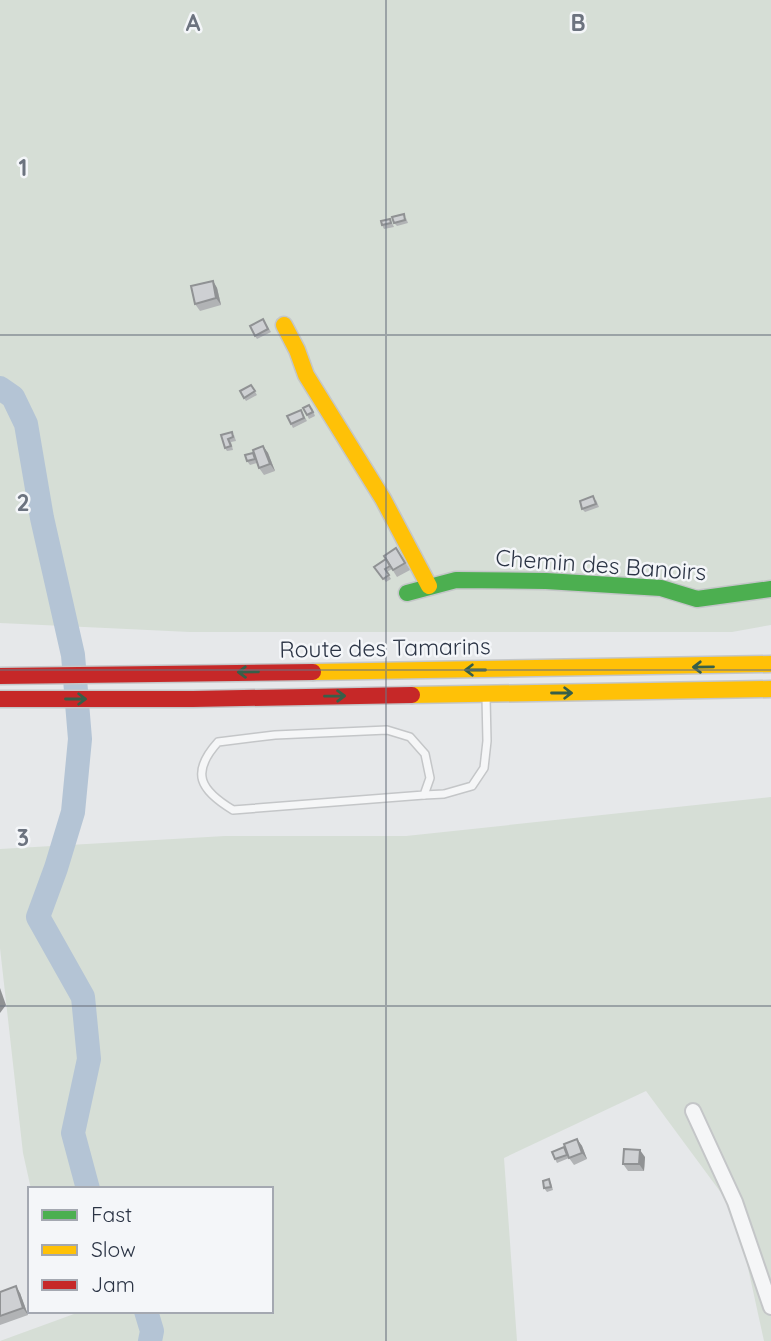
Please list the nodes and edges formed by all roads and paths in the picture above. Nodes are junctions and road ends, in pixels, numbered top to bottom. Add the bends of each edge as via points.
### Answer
1 (284, 325) dead end
2 (429, 586) junction
3 (771, 589) edge
4 (407, 593) dead end
5 (771, 664) edge
6 (4, 676) edge
7 (771, 689) edge
8 (486, 693) junction
9 (4, 699) edge
10 (424, 795) junction
11 (693, 1111) dead end
12 (771, 1307) edge

1 - 2 main road via 306,375 383,499
2 - 3 main road, Chemin des Banoirs via 456,580 546,581 661,588 697,599
2 - 4 main road, Chemin des Banoirs
5 -> 6 main road, Route des Tamarins
8 -> 7 main road, Route des Tamarins
9 -> 8 main road, Route des Tamarins
8 - 10 lane via 484,768 472,786
10 - 10 lane via 233,810 214,798 201,778 204,758 218,742 387,730 410,737 425,754 430,778
11 - 12 street via 735,1202

